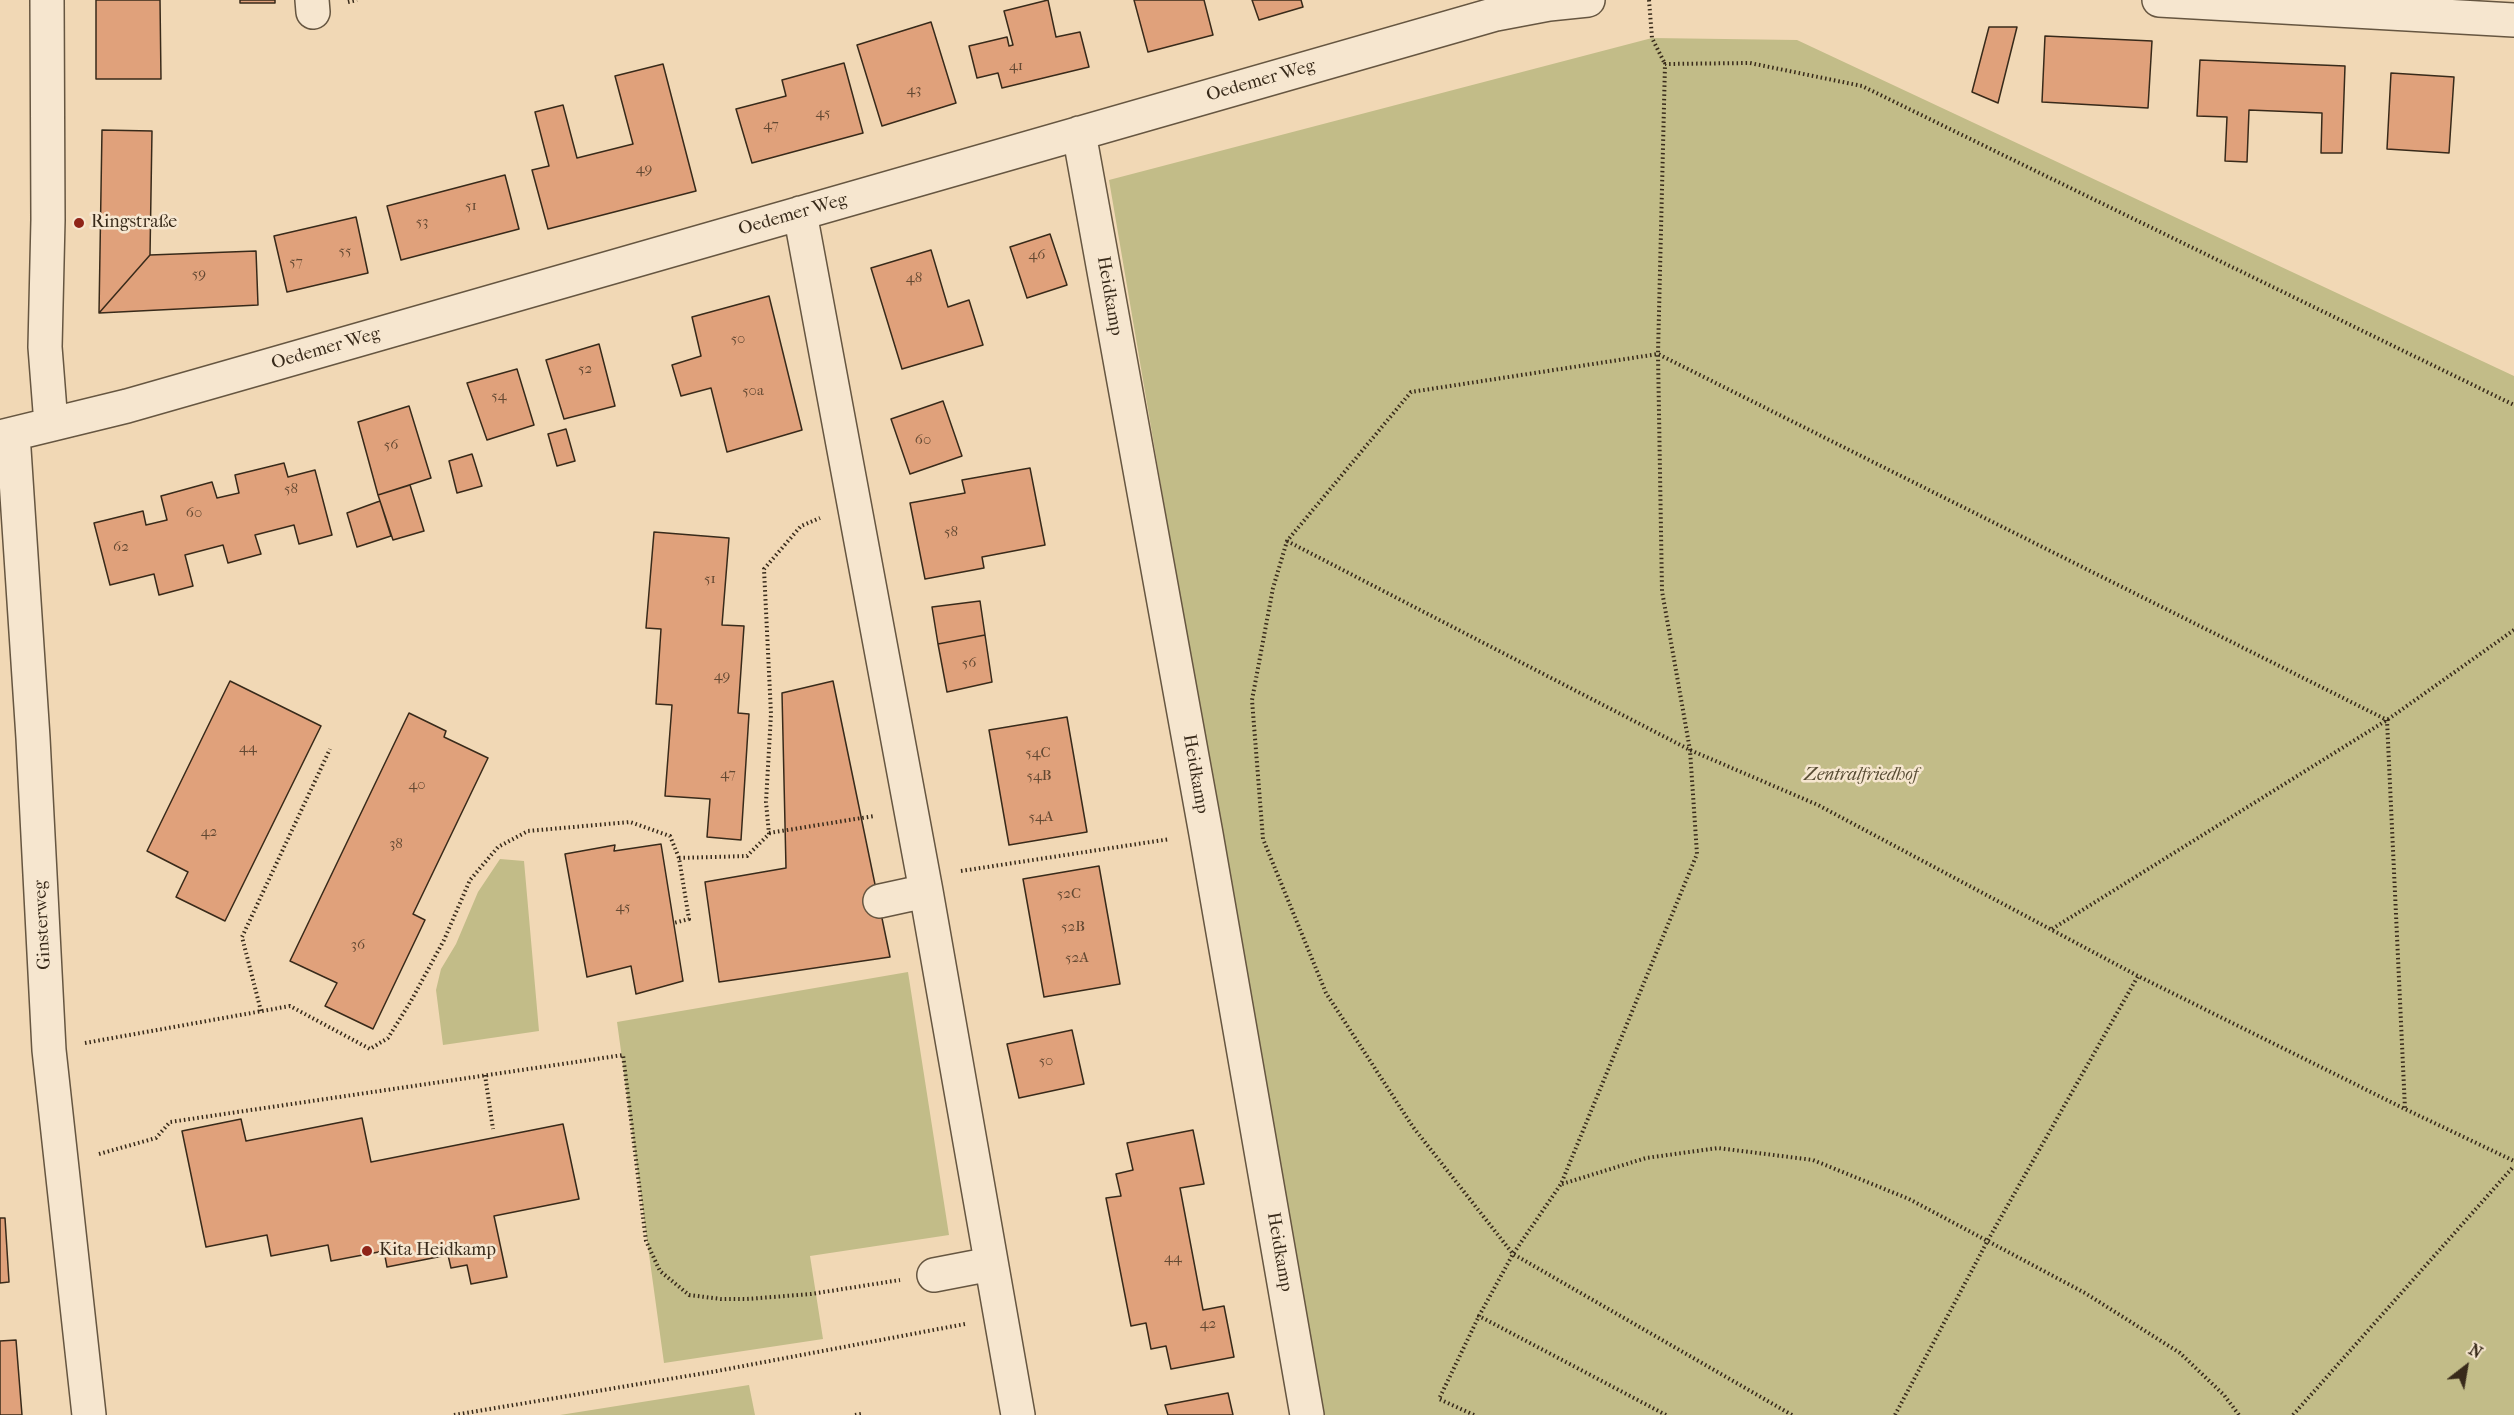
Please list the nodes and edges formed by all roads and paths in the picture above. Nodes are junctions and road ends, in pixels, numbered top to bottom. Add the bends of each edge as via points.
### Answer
1 (47, 0) edge
2 (1588, 0) edge
3 (1649, 0) edge
4 (2159, 0) edge
5 (1549, 2) edge
6 (2514, 20) edge
7 (1665, 64) junction
8 (1079, 133) junction
9 (800, 213) junction
10 (1658, 354) junction
11 (2514, 405) edge
12 (51, 424) junction
13 (6, 436) edge
14 (854, 504) junction
15 (1287, 542) junction
16 (2514, 630) edge
17 (2387, 720) junction
18 (330, 749) dead end
19 (1690, 750) junction
20 (911, 810) junction
21 (769, 834) junction
22 (1206, 834) junction
23 (679, 858) junction
24 (924, 884) junction
25 (880, 901) dead end
26 (674, 923) dead end
27 (2052, 929) junction
28 (2138, 976) junction
29 (261, 1011) junction
30 (49, 1050) junction
31 (485, 1075) junction
32 (2405, 1109) junction
33 (493, 1129) dead end
34 (2514, 1161) edge
35 (60, 1165) junction
36 (2514, 1166) edge
37 (1561, 1184) junction
38 (1988, 1240) junction
39 (1513, 1254) junction
40 (992, 1264) junction
41 (934, 1275) joint
42 (1479, 1316) junction
43 (1001, 1318) junction
44 (861, 1414) edge
45 (89, 1415) edge
46 (454, 1415) edge
47 (855, 1415) edge
48 (1018, 1415) edge
49 (1307, 1415) edge
50 (1473, 1415) edge
51 (1666, 1415) edge
52 (1792, 1415) edge
53 (1895, 1415) edge
54 (2240, 1415) edge
55 (2293, 1415) edge

1 - 12 street via 45,347
2 - 5 street, Oedemer Weg
3 - 7 path via 1652,38
4 - 6 street
5 - 8 street, Oedemer Weg
7 - 10 path
7 - 11 path via 1750,63 1862,86
8 - 9 street, Oedemer Weg
8 - 22 street, Heidkamp
9 - 12 street, Oedemer Weg via 127,406
9 - 14 street
10 - 15 path via 1411,392
10 - 17 path
10 - 19 path via 1662,591
12 - 13 street, Oedemer Weg
13 - 30 street, Ginsterweg via 33,738
14 - 20 street
14 - 21 path via 801,526 764,570 771,714 766,802
15 - 19 path
15 - 39 path via 1273,588 1252,699 1263,839 1326,993 1413,1127
16 - 17 path
17 - 27 path
17 - 32 path
18 - 29 path via 242,937
19 - 27 path via 1818,804
19 - 37 path via 1697,854
20 - 21 path
20 - 24 street
21 - 23 path via 747,856
22 - 24 path
22 - 49 street, Heidkamp
23 - 26 path via 689,919
23 - 29 path via 670,836 630,822 528,831 498,847 470,880 444,940 388,1038 370,1049 290,1005
24 - 25 street
24 - 40 street
27 - 28 path
28 - 32 path
28 - 38 path
29 - 30 path
30 - 35 street, Ginsterweg
31 - 33 path
31 - 35 path via 170,1122 156,1138
31 - 41 path via 623,1054 646,1241 660,1271 689,1295 747,1299 811,1294
32 - 34 path
35 - 45 street, Ginsterweg
36 - 55 path
37 - 38 path via 1646,1158 1718,1148 1813,1160 1910,1199
37 - 39 path
38 - 53 path
38 - 54 path via 2085,1293 2180,1353
39 - 42 path
39 - 52 path
40 - 41 street
40 - 43 street
42 - 50 path via 1439,1399
42 - 51 path
43 - 46 path
43 - 48 street
44 - 47 path

